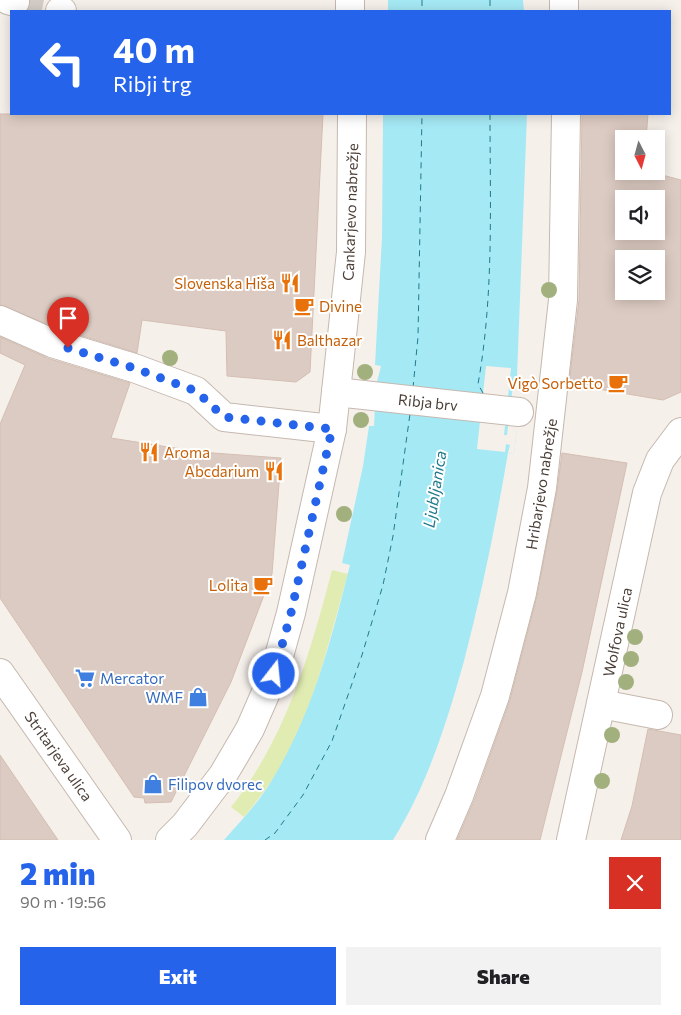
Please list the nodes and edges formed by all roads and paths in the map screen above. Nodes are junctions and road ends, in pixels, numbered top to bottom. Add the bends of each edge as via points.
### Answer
1 (352, 115) edge
2 (566, 115) edge
3 (0, 320) edge
4 (336, 392) junction
5 (519, 412) dead end
6 (332, 429) junction
7 (681, 432) edge
8 (0, 673) edge
9 (602, 704) junction
10 (658, 715) dead end
11 (175, 838) edge
12 (117, 840) edge
13 (440, 840) edge
14 (571, 840) edge

1 - 4 street, Cankarjevo nabrežje via 351,252
2 - 13 street, Hribarjevo nabrežje via 563,300 539,506 522,593 495,696
3 - 6 street via 52,344 134,368 196,391 224,417
4 - 5 street, Ribja brv
4 - 6 street, Cankarjevo nabrežje
6 - 11 street, Cankarjevo nabrežje via 274,674 250,730 223,775
7 - 9 street, Wolfova ulica via 660,460 647,493
8 - 12 street, Stritarjeva ulica
9 - 10 street
9 - 14 street, Wolfova ulica

